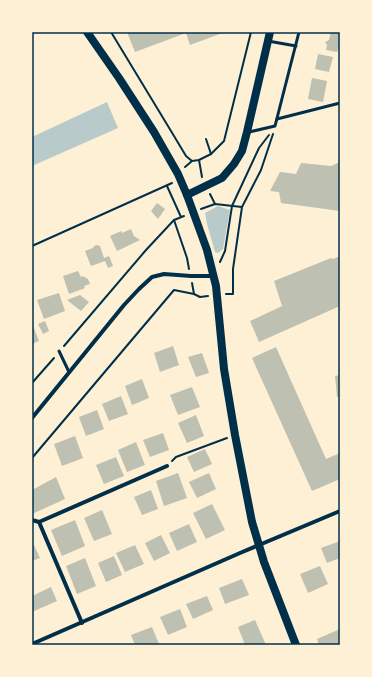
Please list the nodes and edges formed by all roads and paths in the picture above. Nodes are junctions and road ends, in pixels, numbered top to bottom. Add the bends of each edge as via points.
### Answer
1 (87, 32) edge
2 (111, 32) edge
3 (251, 32) edge
4 (270, 32) edge
5 (299, 32) edge
6 (268, 41) junction
7 (296, 46) junction
8 (340, 103) edge
9 (277, 119) junction
10 (275, 126) junction
11 (247, 132) junction
12 (206, 139) dead end
13 (259, 148) dead end
14 (211, 154) junction
15 (179, 176) junction
16 (166, 185) junction
17 (187, 195) junction
18 (215, 204) dead end
19 (232, 206) junction
20 (242, 207) junction
21 (174, 220) junction
22 (32, 246) edge
23 (191, 276) junction
24 (214, 276) junction
25 (221, 295) junction
26 (59, 351) junction
27 (69, 372) junction
28 (32, 383) edge
29 (32, 418) edge
30 (235, 435) junction
31 (32, 458) edge
32 (167, 466) joint
33 (340, 511) edge
34 (32, 520) edge
35 (39, 522) junction
36 (259, 545) junction
37 (82, 623) junction
38 (42, 640) junction
39 (32, 644) edge
40 (44, 645) edge
41 (296, 645) edge

1 - 15 main road via 119,78
2 - 14 path via 186,156 192,161
3 - 14 path via 224,141
4 - 6 main road
5 - 7 lane
6 - 7 lane
6 - 11 main road
7 - 9 lane
8 - 9 lane
9 - 10 lane
10 - 11 lane
10 - 20 path via 261,170
11 - 17 main road via 242,151 222,178
12 - 14 path
13 - 19 path
15 - 16 path
15 - 16 path
15 - 17 main road
16 - 21 path via 181,218
16 - 22 path
17 - 24 main road
18 - 19 path
19 - 20 path
19 - 24 path via 225,251
20 - 25 path via 233,269 233,294
21 - 23 path
21 - 26 path
23 - 24 street
23 - 27 street via 164,274 152,277 124,304
24 - 25 main road
25 - 30 main road via 224,369
25 - 31 path via 200,297 174,290
26 - 27 lane
26 - 28 path
27 - 29 street
30 - 32 path via 176,458
30 - 36 main road
32 - 35 street
33 - 36 street
34 - 35 street
35 - 37 street
36 - 37 street
36 - 41 main road
37 - 38 street
38 - 39 street
38 - 40 street

